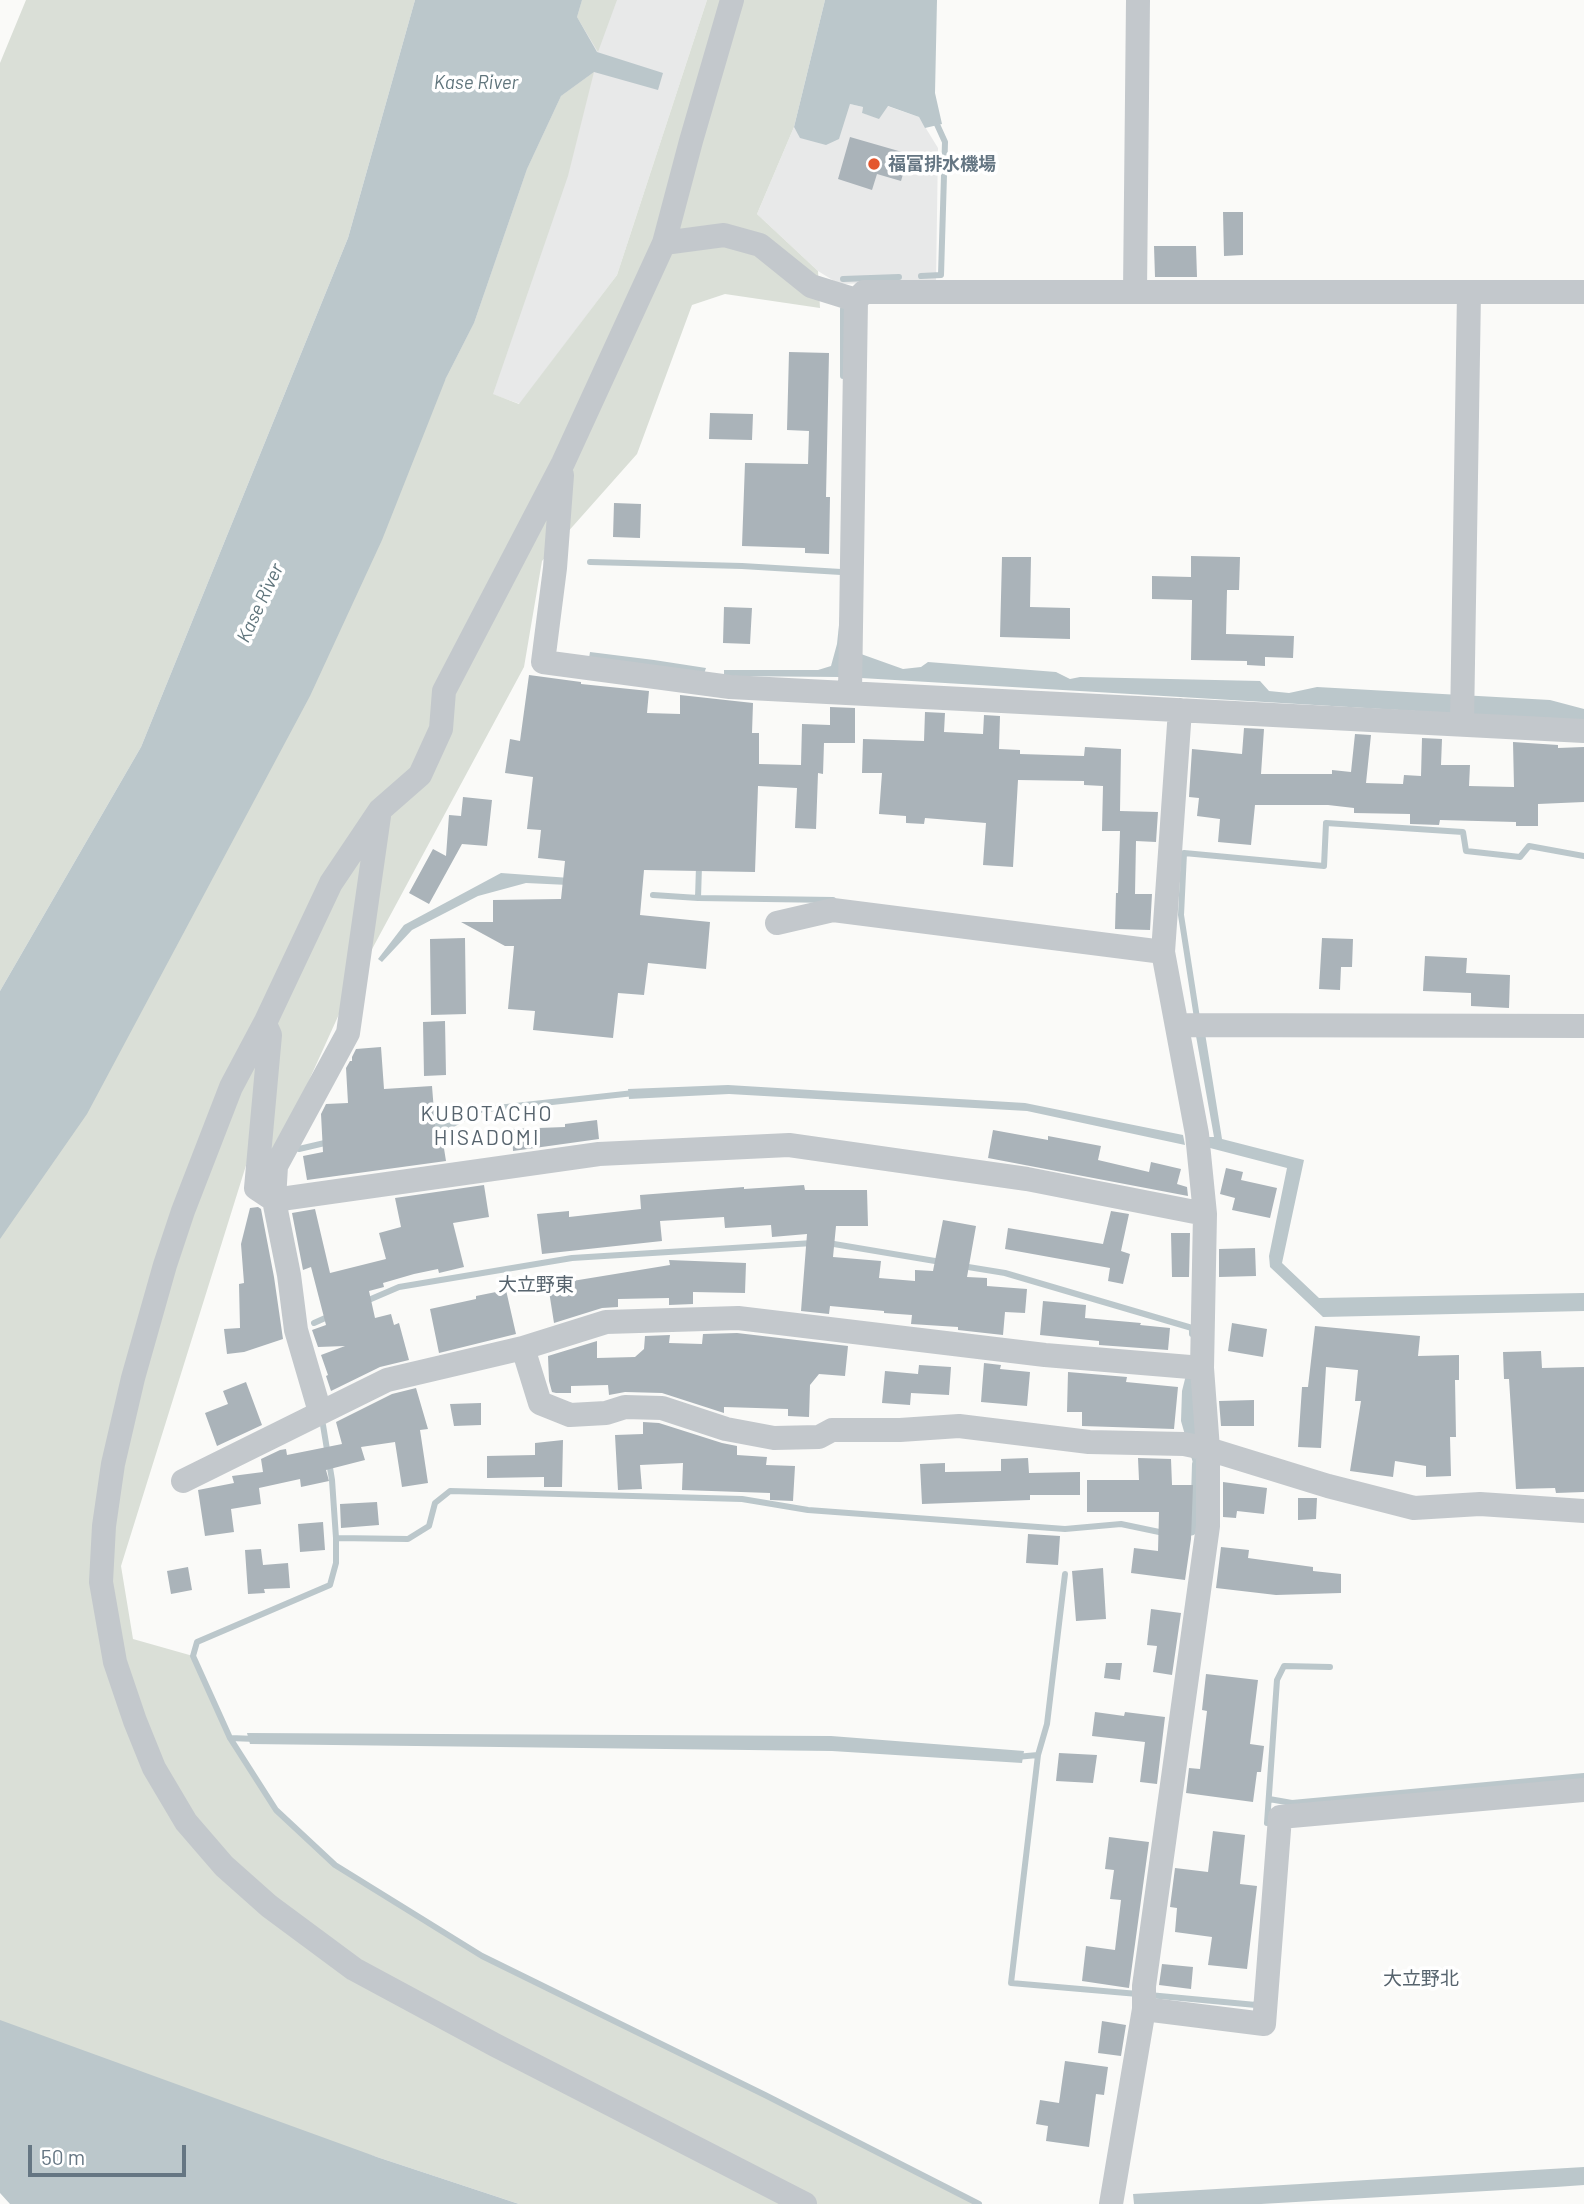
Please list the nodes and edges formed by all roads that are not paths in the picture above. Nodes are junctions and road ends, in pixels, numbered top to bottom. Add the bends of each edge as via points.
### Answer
1 (732, 0) edge
2 (1139, 0) edge
3 (664, 243) junction
4 (1135, 292) junction
5 (1469, 292) junction
6 (1584, 292) edge
7 (856, 300) junction
8 (563, 463) junction
9 (850, 678) junction
10 (1180, 710) junction
11 (1462, 724) junction
12 (1584, 731) edge
13 (380, 810) junction
14 (777, 923) dead end
15 (1163, 952) junction
16 (265, 1023) junction
17 (1190, 1025) junction
18 (1584, 1026) edge
19 (274, 1200) junction
20 (1205, 1214) junction
21 (523, 1348) junction
22 (1192, 1367) junction
23 (320, 1412) junction
24 (1208, 1449) junction
25 (183, 1481) dead end
26 (1584, 1511) edge
27 (1584, 1790) edge
28 (1144, 1999) junction
29 (805, 2204) edge
30 (1111, 2204) edge

1 - 3 street
2 - 4 street
3 - 7 street via 724,235 760,245 811,286
3 - 8 street
4 - 5 street
4 - 7 street via 864,292
5 - 6 street
5 - 11 street
7 - 9 street
8 - 9 street via 543,662 730,687
8 - 13 street via 444,691 441,729 420,775
9 - 10 street
10 - 11 street
10 - 15 street
11 - 12 street
13 - 16 street via 331,883
13 - 19 street via 348,1033 276,1166
14 - 15 street via 833,910
15 - 17 street
16 - 19 street via 270,1035 256,1188
16 - 29 street via 231,1087 183,1211 133,1378 111,1476 102,1582 115,1662 154,1768 186,1822 224,1866 268,1906 354,1969
17 - 18 street
17 - 20 street
19 - 20 street via 598,1154 789,1145 1027,1179
19 - 23 street via 296,1331
20 - 22 street
21 - 22 street via 606,1322 738,1318 1045,1356
21 - 23 street via 387,1380
21 - 24 street via 540,1403 570,1415 625,1407 662,1408 726,1429 774,1438 819,1437 832,1430 959,1426 1089,1442 1184,1444
22 - 24 street
23 - 25 street
24 - 26 street via 1414,1508 1480,1504
24 - 28 street via 1208,1526
27 - 28 street via 1280,1817 1264,2024
28 - 30 street

